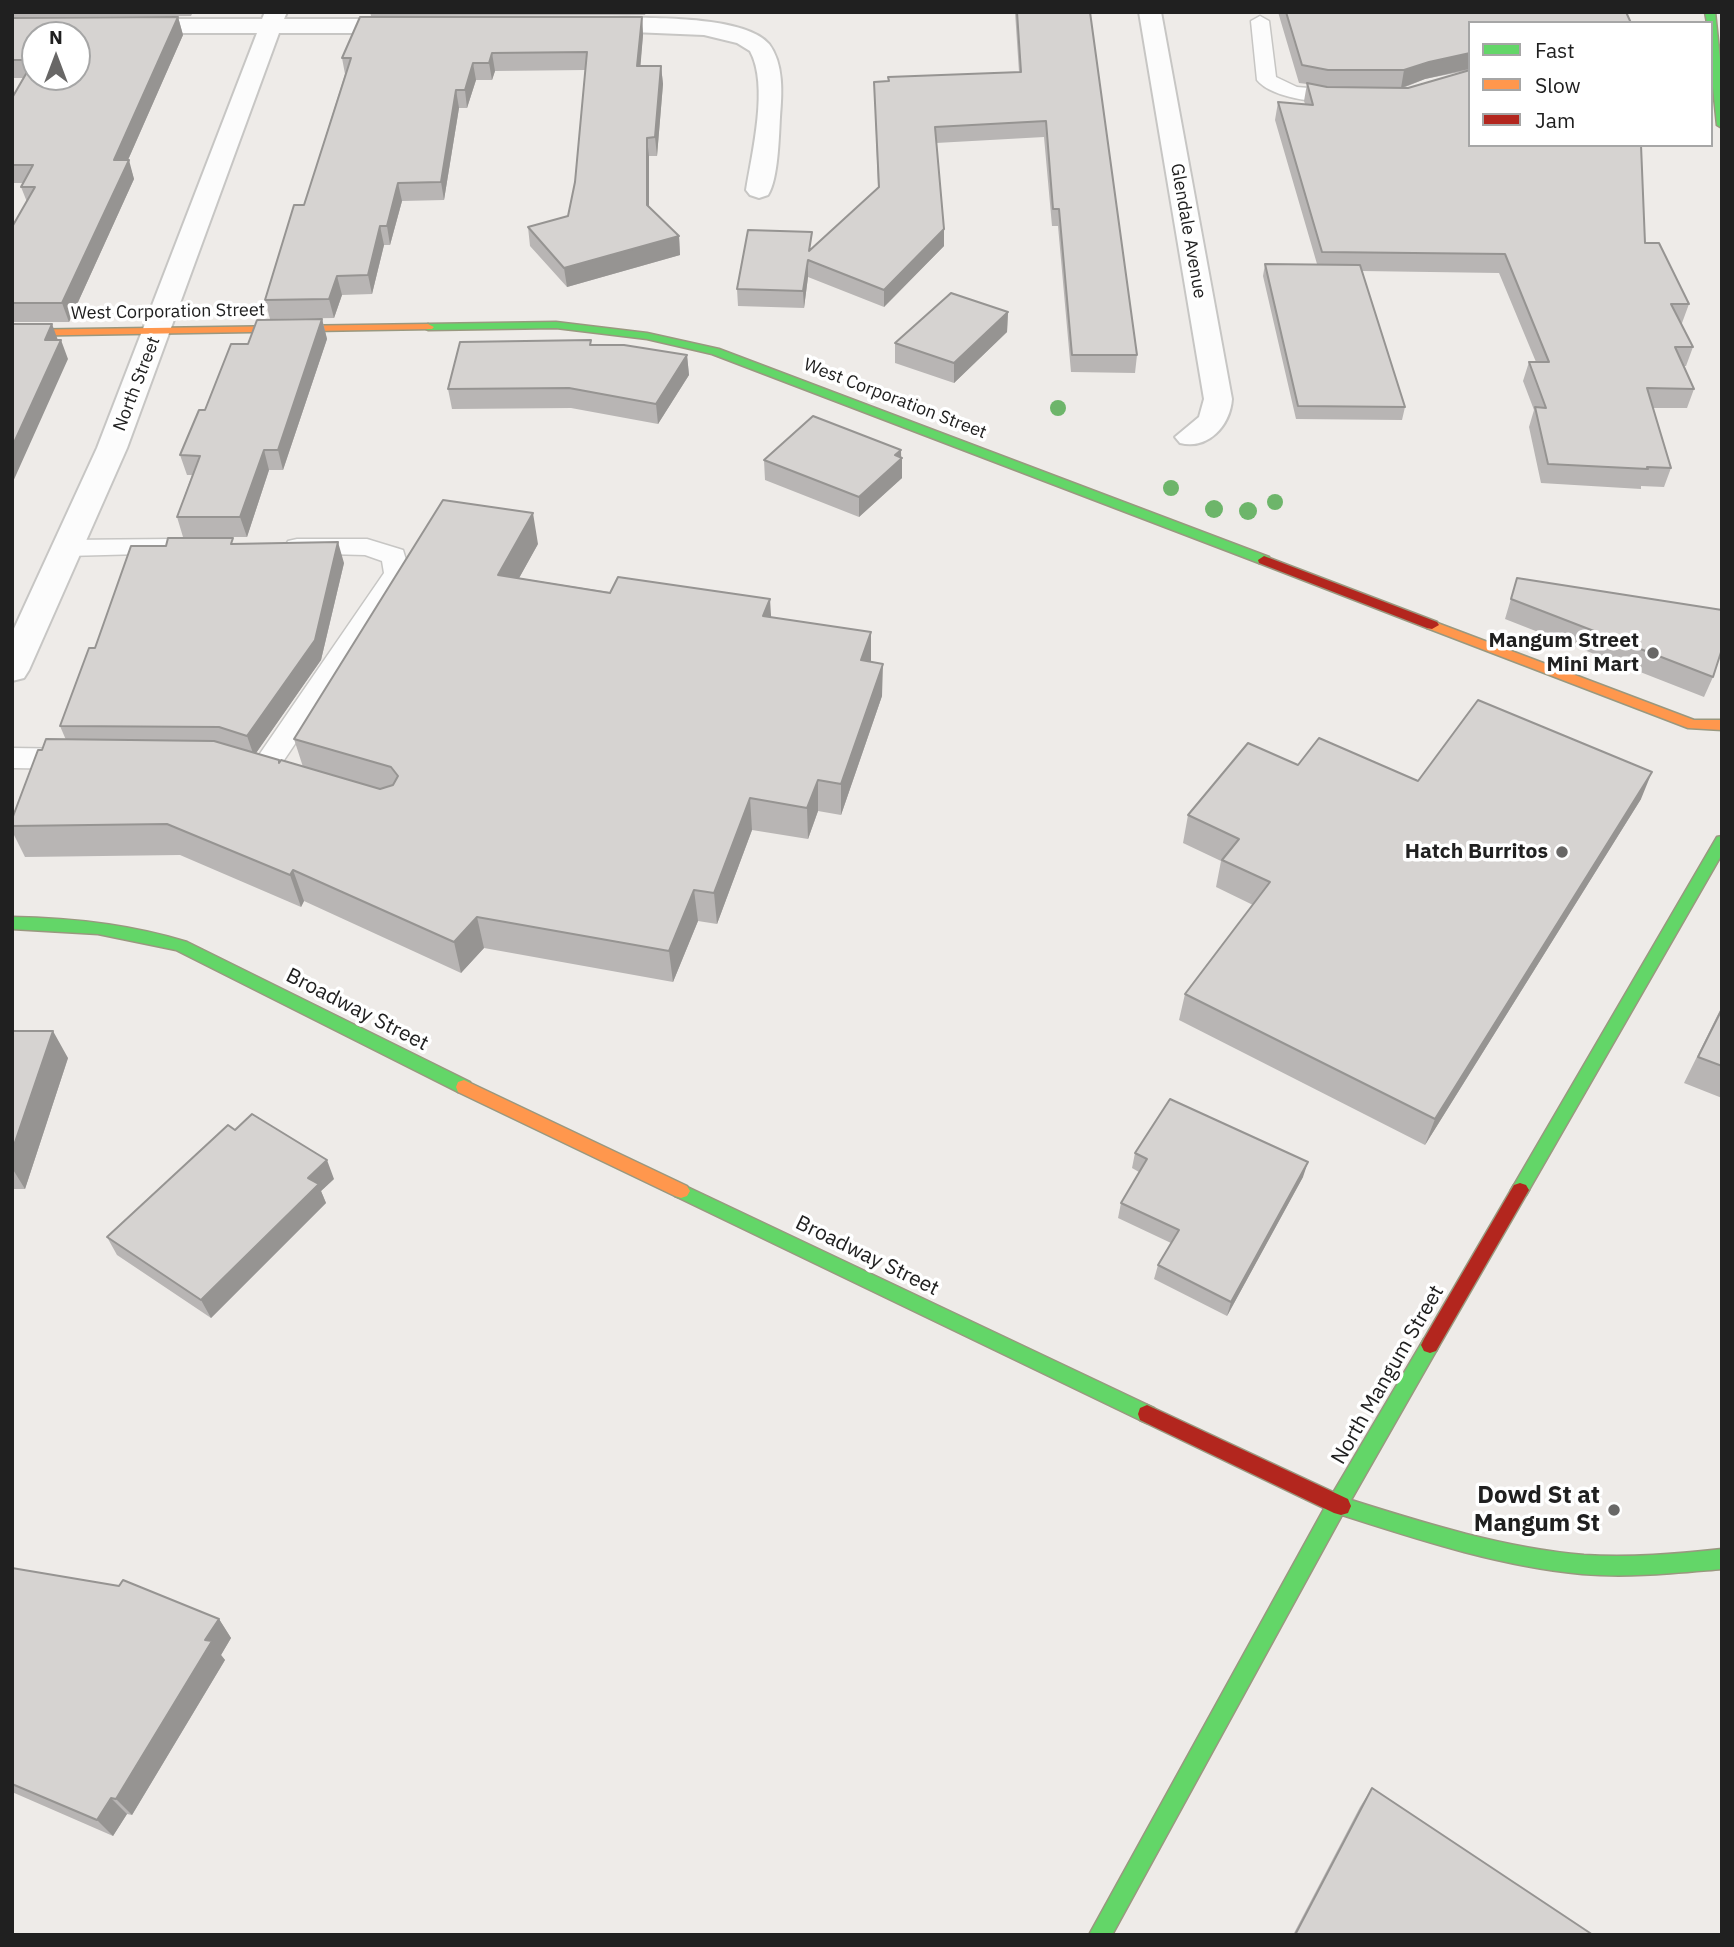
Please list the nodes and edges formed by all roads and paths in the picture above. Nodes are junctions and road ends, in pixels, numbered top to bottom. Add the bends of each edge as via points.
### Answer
1 (1150, 12) edge
2 (274, 19) edge
3 (1260, 21) dead end
4 (572, 25) edge
5 (110, 26) edge
6 (435, 26) edge
7 (1714, 80) edge
8 (1364, 96) edge
9 (1722, 125) edge
10 (759, 190) dead end
11 (157, 331) junction
12 (12, 333) edge
13 (1189, 436) dead end
14 (192, 547) edge
15 (273, 547) edge
16 (67, 548) junction
17 (12, 670) edge
18 (1722, 725) edge
19 (12, 758) edge
20 (108, 759) edge
21 (263, 771) edge
22 (1722, 841) edge
23 (12, 923) edge
24 (1337, 1505) junction
25 (1722, 1559) edge
26 (1100, 1935) edge

1 - 13 street, Glendale Avenue via 1218,398 1214,420
2 - 5 street
2 - 6 street
2 - 11 street, North Street
3 - 8 lane via 1267,80 1277,88 1324,96
4 - 10 street via 681,25 736,36 759,47 766,61 769,126
7 - 9 street
11 - 12 street, West Corporation Street
11 - 16 street, North Street
11 - 18 street, West Corporation Street via 556,325 693,344 1693,725
14 - 16 lane
15 - 21 lane via 367,547 394,556 397,573
16 - 17 street, North Street
19 - 20 lane
22 - 24 street, North Mangum Street
23 - 24 street, Broadway Street via 98,926 178,945 218,962 347,1031
24 - 25 street, Broadway Street via 1506,1553 1570,1562 1673,1564
24 - 26 street, North Mangum Street

